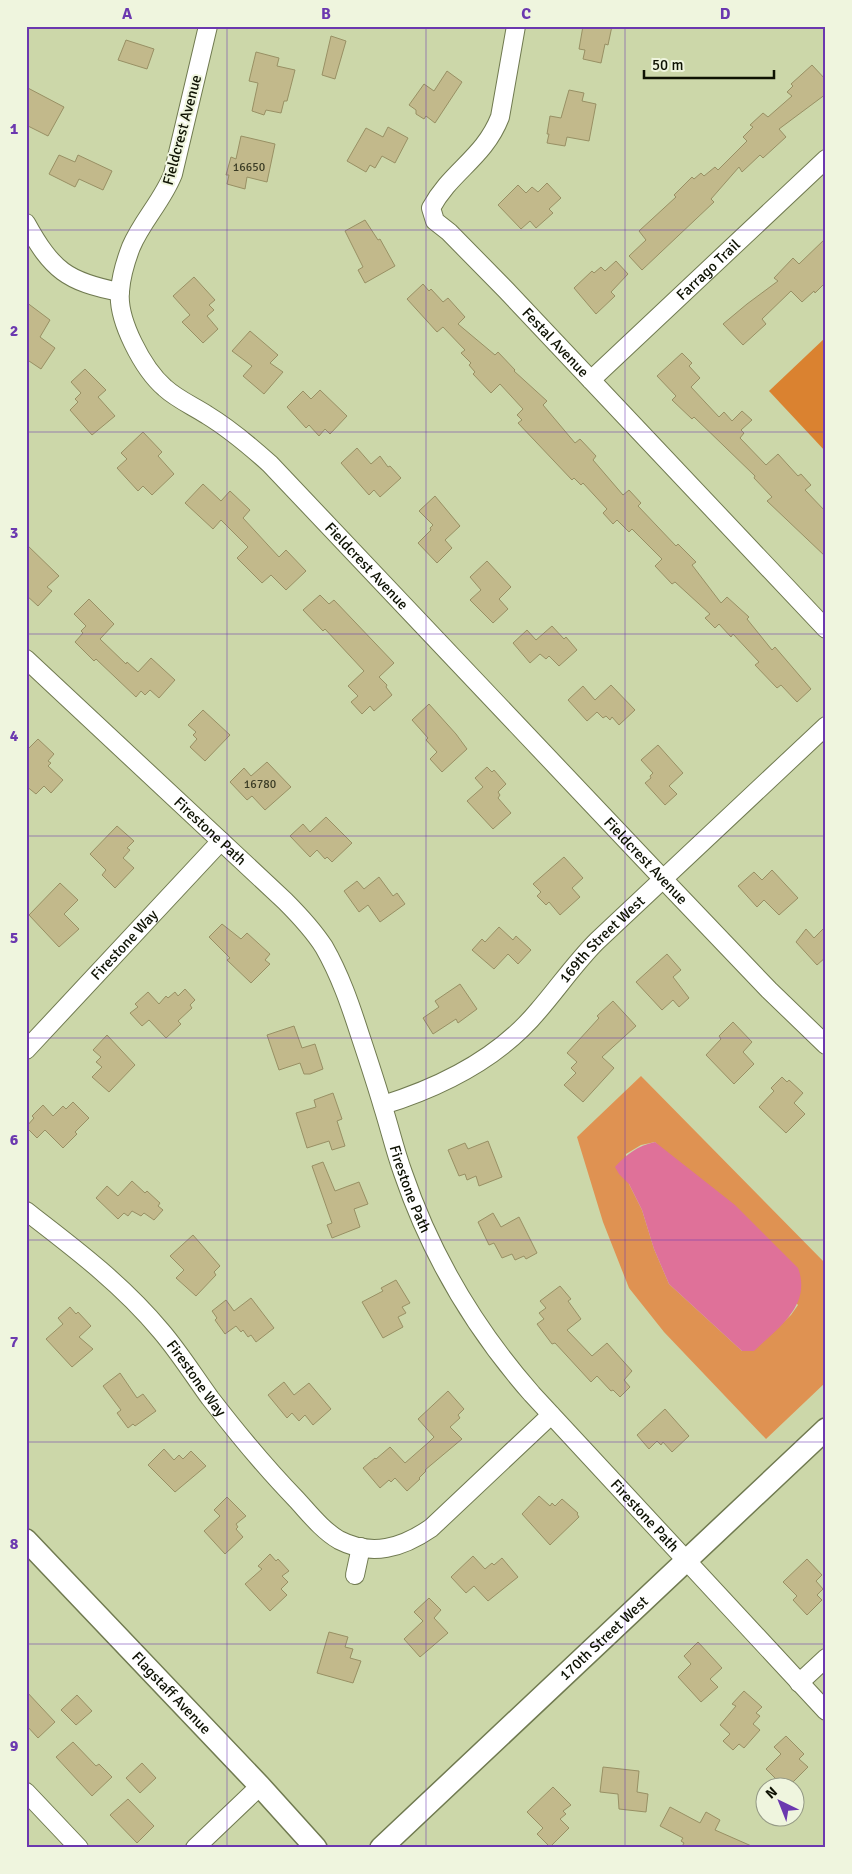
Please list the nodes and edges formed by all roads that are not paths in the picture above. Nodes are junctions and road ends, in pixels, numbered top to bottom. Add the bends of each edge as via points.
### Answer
1 (208, 26) edge
2 (516, 26) edge
3 (826, 159) edge
4 (26, 224) edge
5 (120, 292) junction
6 (591, 380) junction
7 (826, 629) edge
8 (26, 659) edge
9 (826, 726) edge
10 (221, 841) junction
11 (663, 879) junction
12 (826, 1045) edge
13 (26, 1050) edge
14 (383, 1105) junction
15 (26, 1210) edge
16 (551, 1415) junction
17 (826, 1429) edge
18 (26, 1540) edge
19 (361, 1548) junction
20 (686, 1560) junction
21 (355, 1575) dead end
22 (826, 1658) edge
23 (799, 1683) junction
24 (826, 1711) edge
25 (260, 1786) junction
26 (26, 1792) edge
27 (79, 1848) edge
28 (195, 1848) edge
29 (316, 1848) edge
30 (381, 1848) edge

1 - 5 street, Fieldcrest Avenue via 173,174 131,246
2 - 6 street, Festal Avenue via 495,131 486,145 438,195 431,208 435,221 500,283
3 - 6 street, Farrago Trail
4 - 5 street via 44,253 71,278
5 - 11 street, Fieldcrest Avenue via 124,319 140,358 166,389 230,430 270,464
6 - 7 street, Festal Avenue
8 - 10 street, Firestone Path
9 - 11 street, 169th Street West
10 - 13 street, Firestone Way
10 - 14 street, Firestone Path via 305,921 323,946 349,1001
11 - 12 street, Fieldcrest Avenue
11 - 14 street, 169th Street West via 577,961 537,1013 488,1057 436,1086
14 - 16 street, Firestone Path via 402,1172 424,1231 455,1291 509,1368
15 - 19 street, Firestone Way via 87,1258 140,1306 234,1429 320,1525 339,1540
16 - 19 street, Firestone Way via 423,1534 398,1546
16 - 20 street, Firestone Path
17 - 20 street, 170th Street West
18 - 25 street, Flagstaff Avenue
19 - 21 street
20 - 23 street, Firestone Path
20 - 30 street, 170th Street West
22 - 23 street
23 - 24 street, Firestone Path
25 - 28 street
25 - 29 street, Flagstaff Avenue
26 - 27 street

